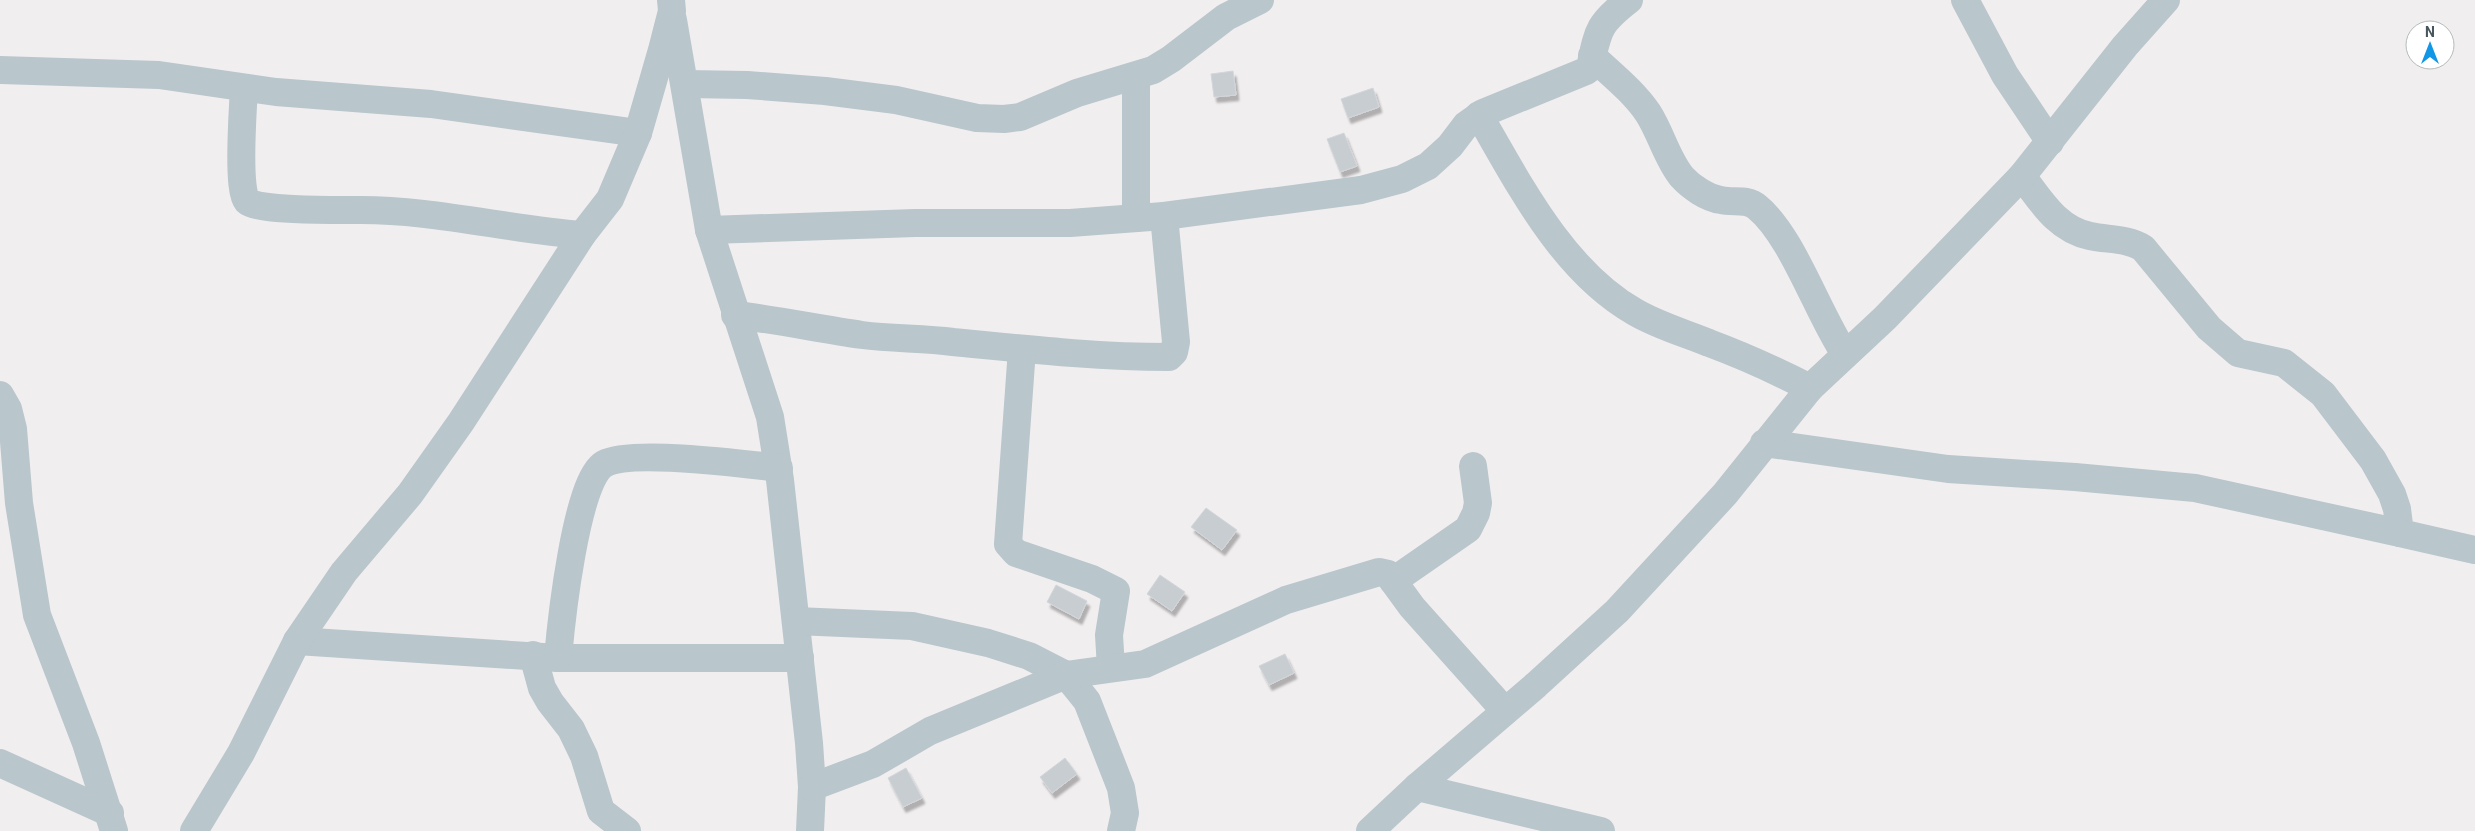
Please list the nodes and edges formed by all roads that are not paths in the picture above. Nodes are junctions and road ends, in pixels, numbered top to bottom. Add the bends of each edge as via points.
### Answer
1 (1260, 0) edge
2 (1965, 0) edge
3 (2166, 0) edge
4 (1617, 4) edge
5 (672, 6) edge
6 (1592, 56) junction
7 (0, 70) edge
8 (1136, 76) junction
9 (686, 84) junction
10 (244, 88) junction
11 (1479, 115) junction
12 (638, 133) junction
13 (2050, 142) junction
14 (2022, 176) junction
15 (1164, 216) junction
16 (1136, 218) junction
17 (710, 230) junction
18 (582, 234) junction
19 (735, 315) junction
20 (1022, 349) junction
21 (1845, 354) junction
22 (1810, 388) junction
23 (0, 395) edge
24 (1764, 443) junction
25 (1473, 466) dead end
26 (778, 468) junction
27 (2400, 533) junction
28 (2475, 550) edge
29 (1393, 581) junction
30 (796, 621) junction
31 (297, 641) junction
32 (546, 656) junction
33 (800, 658) junction
34 (1111, 668) junction
35 (1066, 675) junction
36 (1504, 711) junction
37 (0, 763) edge
38 (812, 787) junction
39 (1417, 787) junction
40 (112, 822) edge
41 (194, 831) edge
42 (626, 831) edge
43 (810, 831) edge
44 (1122, 831) edge
45 (1370, 831) edge
46 (1601, 831) edge

1 - 8 street via 1226,17 1171,59
2 - 13 street via 2005,75
3 - 13 street via 2125,46
4 - 6 street via 1599,28
5 - 9 street
5 - 12 street
6 - 11 street via 1590,68 1582,74
6 - 21 street via 1636,98 1685,180 1711,197 1752,203 1768,218 1797,264 1831,334
7 - 10 street via 159,75
8 - 9 street via 1077,93 1020,117 990,120 896,100 825,91
8 - 16 street
9 - 17 street
10 - 12 street via 431,104
10 - 18 street via 241,172 244,196 251,203 292,209 404,212
11 - 15 street via 1428,166 1402,178 1361,190
11 - 22 street via 1547,228 1597,285 1636,313 1771,368
12 - 18 street via 610,199
13 - 14 street
14 - 21 street
14 - 27 street via 2053,216 2072,231 2143,248 2209,328 2238,353 2284,363 2323,394 2373,460 2392,494
15 - 16 street
15 - 20 street via 1176,342 1171,356 1137,357
16 - 17 street via 1070,223 915,223
17 - 19 street
18 - 31 street via 461,422 410,494 344,572
19 - 20 street via 862,335
19 - 26 street via 770,417
20 - 34 street via 1008,544 1016,553 1092,579 1116,591 1109,636
21 - 22 street
22 - 24 street
23 - 40 street via 14,429 19,503 37,615
24 - 27 street via 1948,470 2195,488
24 - 36 street via 1725,494 1617,611
25 - 29 street via 1478,503 1468,529
26 - 30 street
26 - 32 street via 640,458 614,460 598,469 589,483 580,512 560,630
27 - 28 street
29 - 34 street via 1387,573 1378,572 1286,600 1156,660 1135,667
29 - 36 street
30 - 33 street
30 - 35 street via 912,626 1029,656
31 - 32 street
31 - 41 street via 241,753
32 - 33 street
32 - 42 street via 542,688 571,728 584,756 601,811
33 - 38 street
34 - 35 street
35 - 38 street via 930,731 873,764
35 - 44 street via 1087,700 1121,788 1125,813
36 - 39 street
37 - 40 street
38 - 43 street
39 - 45 street
39 - 46 street

